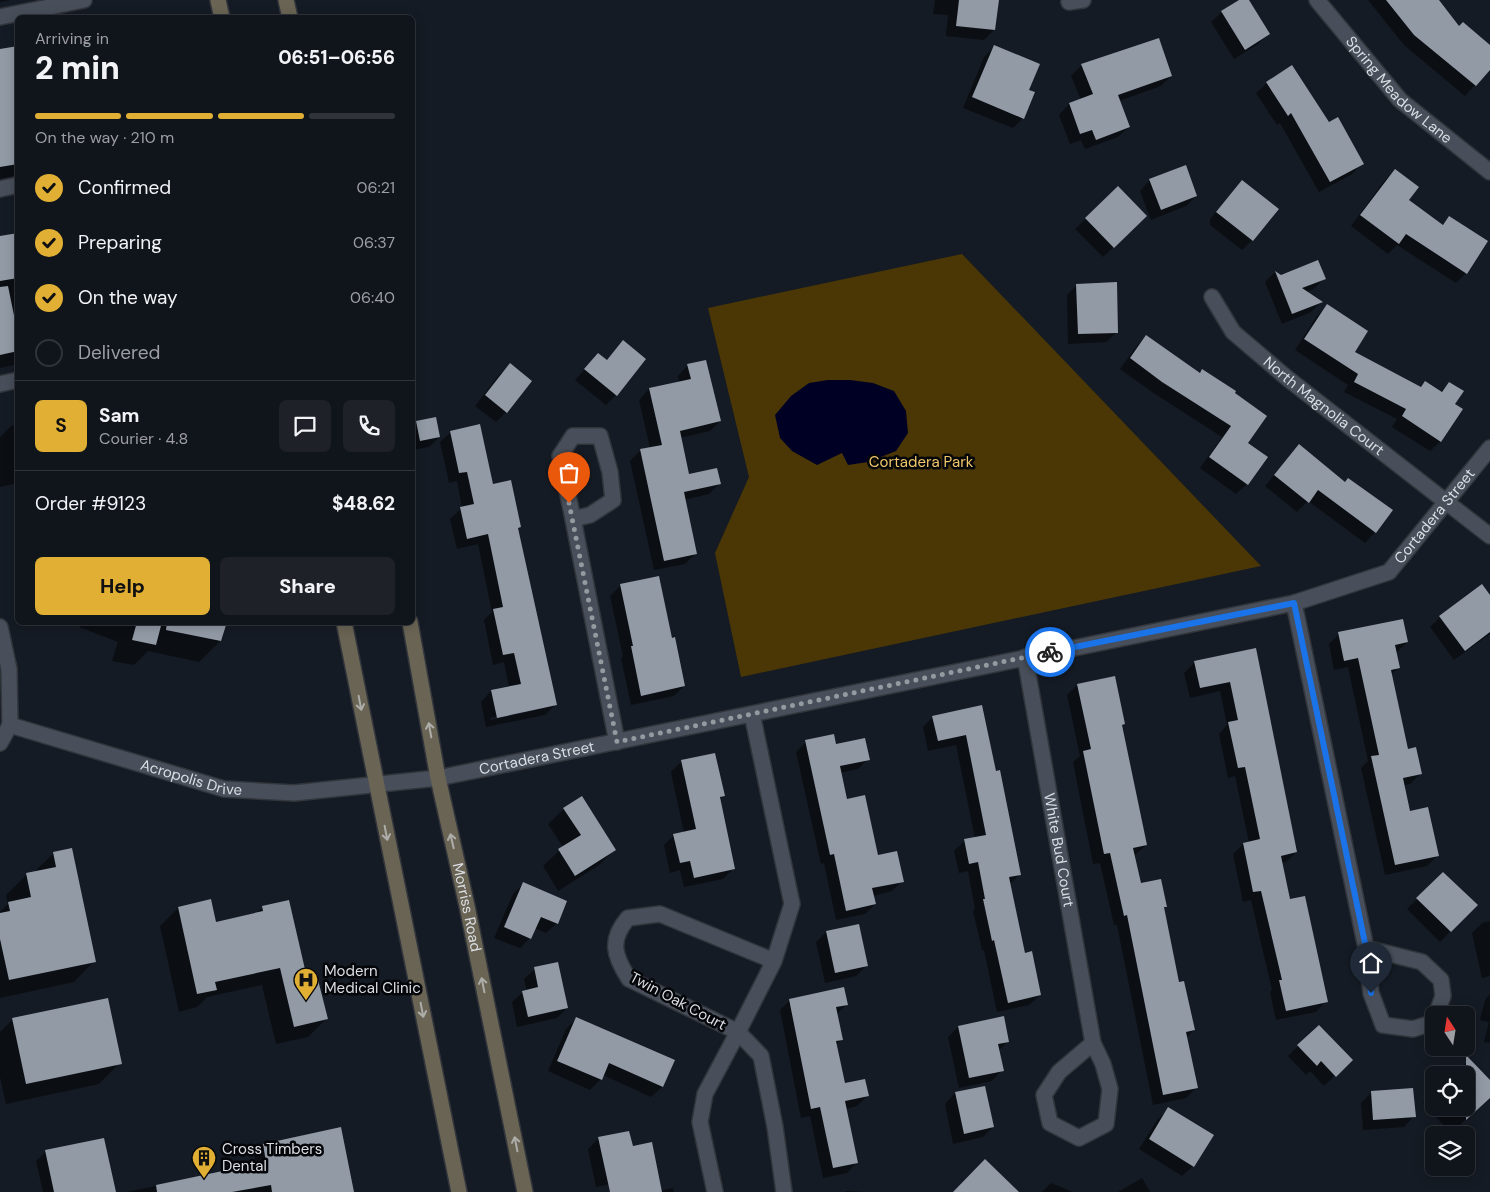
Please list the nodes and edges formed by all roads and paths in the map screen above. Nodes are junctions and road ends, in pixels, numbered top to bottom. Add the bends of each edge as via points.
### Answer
1 (84, 0) edge
2 (218, 0) edge
3 (286, 0) edge
4 (1317, 0) edge
5 (221, 15) edge
6 (289, 15) edge
7 (0, 17) edge
8 (1490, 172) edge
9 (15, 186) edge
10 (0, 189) edge
11 (1212, 297) dead end
12 (15, 381) edge
13 (0, 384) edge
14 (1490, 448) edge
15 (1447, 501) junction
16 (573, 519) junction
17 (1490, 536) edge
18 (1294, 603) junction
19 (345, 625) edge
20 (411, 625) edge
21 (0, 627) edge
22 (1025, 657) junction
23 (752, 714) junction
24 (10, 725) junction
25 (617, 742) junction
26 (0, 743) edge
27 (438, 778) junction
28 (377, 786) junction
29 (1366, 948) junction
30 (774, 960) junction
31 (1440, 1006) edge
32 (1425, 1025) edge
33 (738, 1032) junction
34 (1093, 1043) junction
35 (459, 1192) edge
36 (525, 1192) edge
37 (715, 1192) edge
38 (784, 1192) edge

1 - 7 street
2 - 5 main road
3 - 6 main road
4 - 8 street, Spring Meadow Lane via 1400,100
9 - 10 street
11 - 15 street, North Magnolia Court via 1233,332
12 - 13 street
14 - 15 street, Cortadera Street
15 - 17 street, North Magnolia Court
15 - 18 street, Cortadera Street via 1389,572
16 - 16 street via 560,456 573,436 600,436 610,472 613,500 590,515
16 - 25 street
18 - 22 street, Cortadera Street
18 - 29 street
19 -> 28 main road
27 -> 20 main road, Morriss Road
21 - 24 street via 8,668
22 - 23 street, Cortadera Street
22 - 34 street, White Bud Court
23 - 25 street, Cortadera Street
23 - 30 street, Twin Oak Court via 792,904
24 - 26 street
24 - 28 street, Acropolis Drive via 224,789 294,793
25 - 27 street, Cortadera Street
27 - 28 street, Cortadera Street
36 -> 27 main road, Morriss Road
28 -> 35 main road
29 - 31 street via 1422,962 1441,980 1444,996
29 - 32 street via 1371,993 1383,1025 1412,1029
30 - 33 street, Twin Oak Court
30 - 33 street, Twin Oak Court via 660,914 628,918 622,925 614,947 619,964 629,979
33 - 37 street, Twin Oak Court via 705,1094 700,1122
33 - 38 street, Twin Oak Court via 761,1056
34 - 34 street, White Bud Court via 1059,1072 1044,1094 1050,1123 1079,1138 1106,1124 1110,1089

